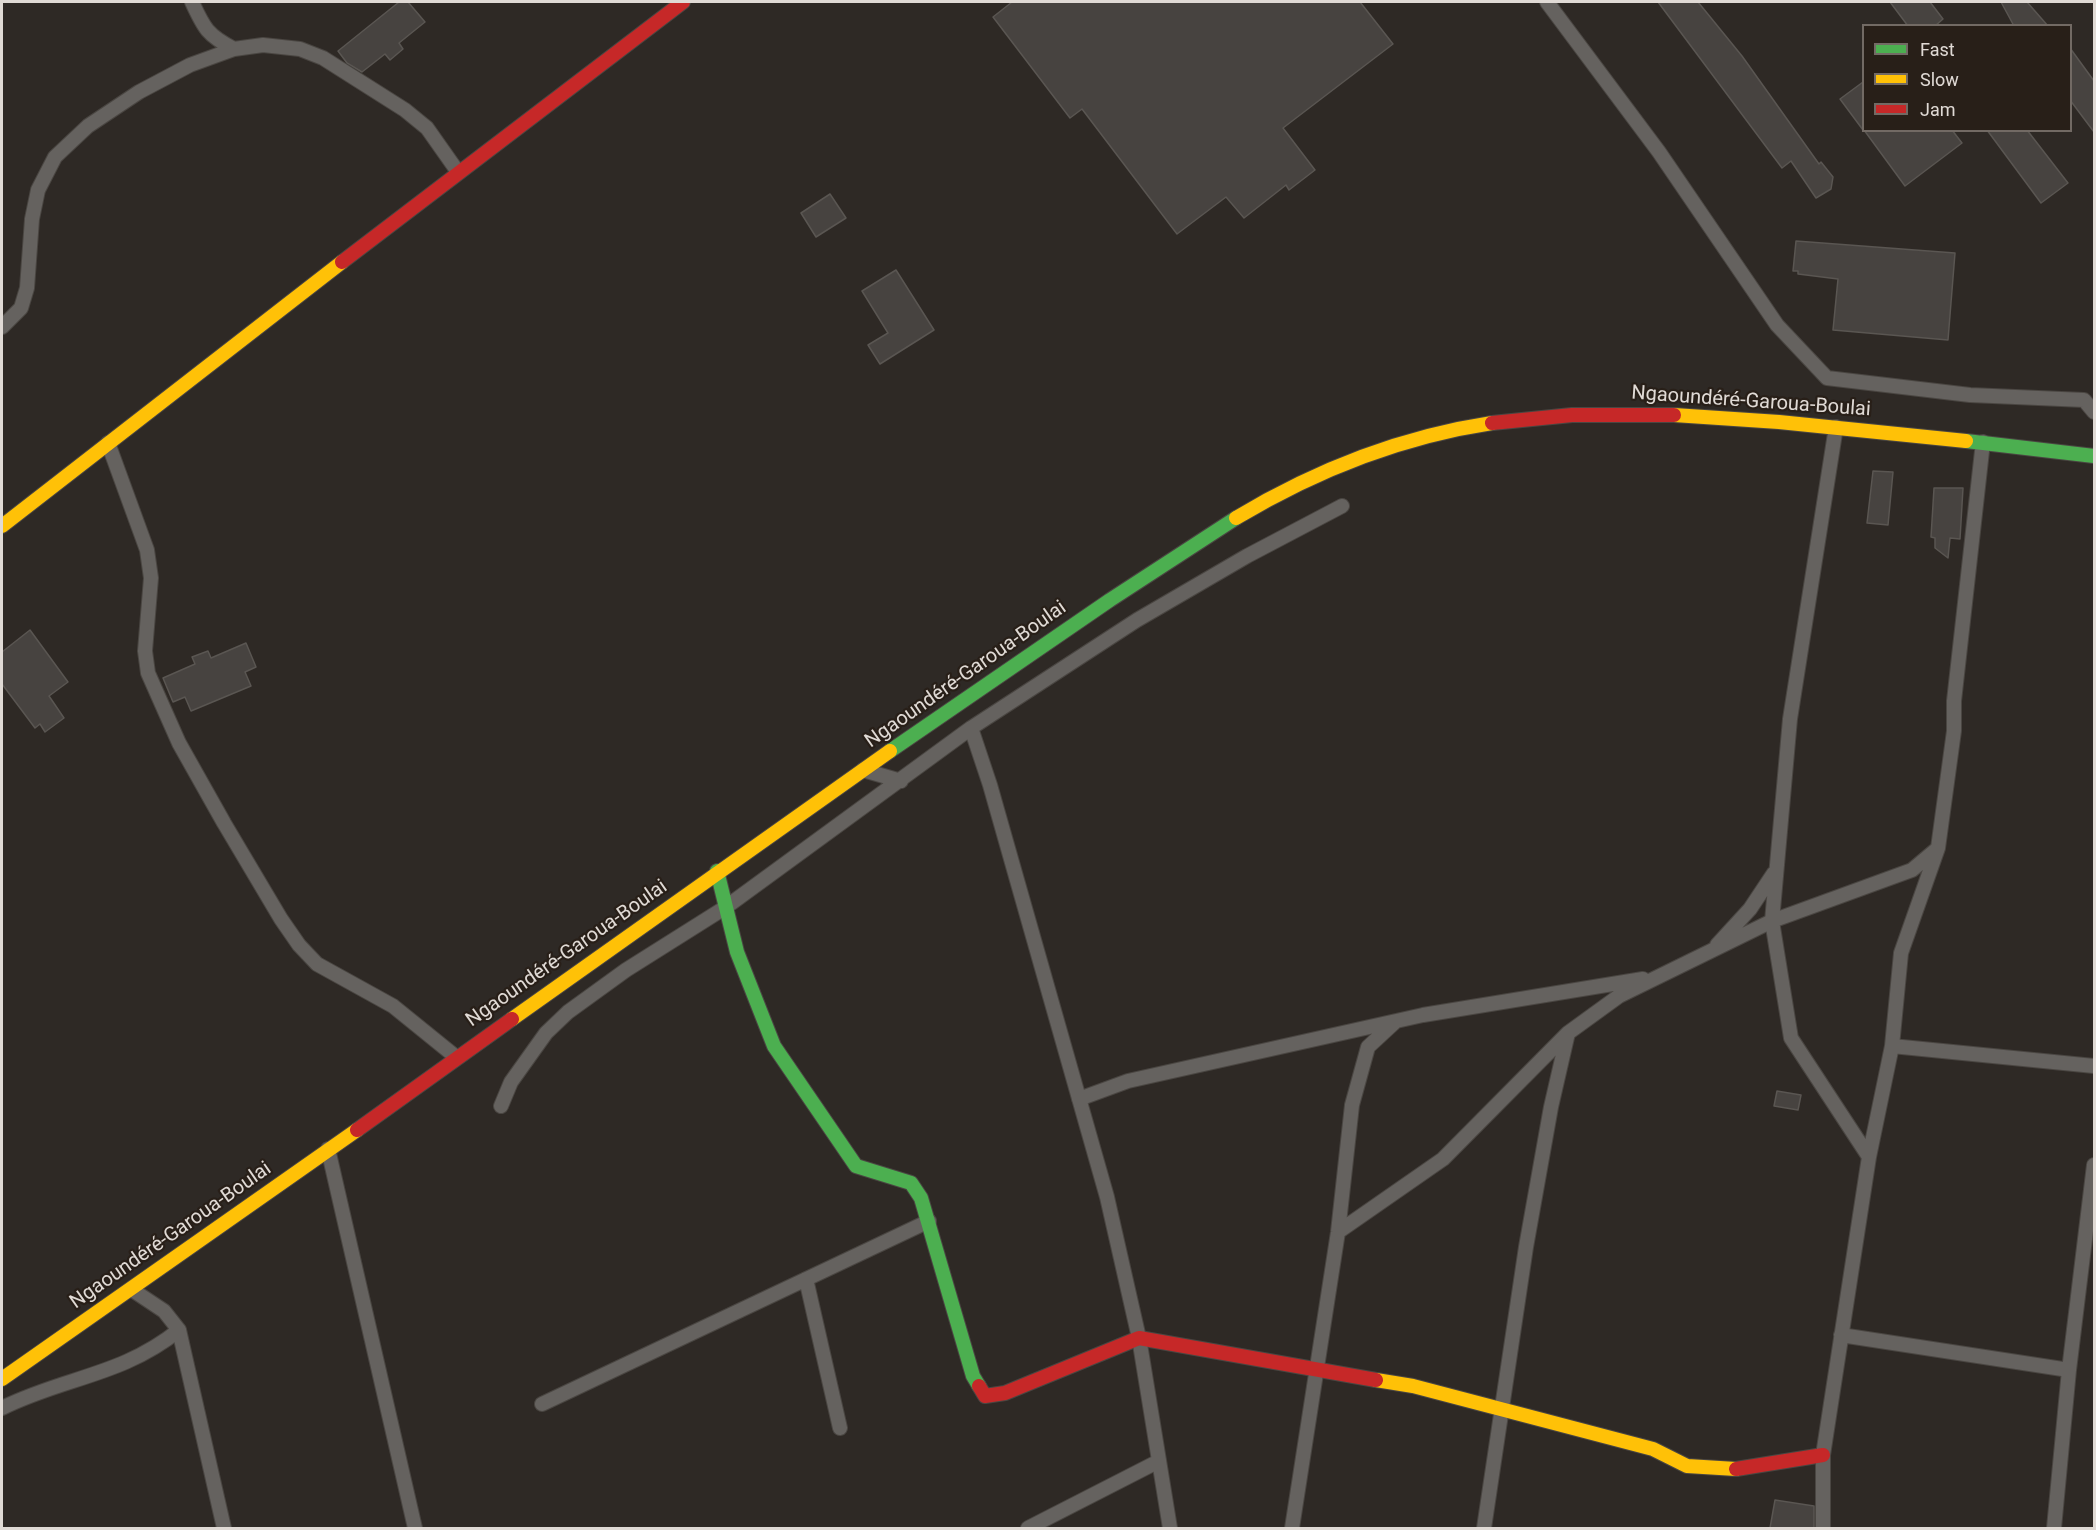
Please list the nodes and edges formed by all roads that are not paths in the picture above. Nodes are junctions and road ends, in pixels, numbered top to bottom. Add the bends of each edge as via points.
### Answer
1 (192, 2) edge
2 (683, 2) edge
3 (1547, 2) edge
4 (234, 49) junction
5 (458, 172) junction
6 (2, 327) edge
7 (2094, 412) edge
8 (1836, 427) junction
9 (1983, 442) junction
10 (108, 443) junction
11 (2094, 456) edge
12 (1342, 506) dead end
13 (2, 526) edge
14 (972, 728) junction
15 (863, 770) junction
16 (901, 781) junction
17 (1938, 848) junction
18 (717, 871) junction
19 (1776, 872) junction
20 (726, 907) junction
21 (1772, 921) junction
22 (1712, 951) junction
23 (1660, 976) junction
24 (1396, 1021) junction
25 (1568, 1032) junction
26 (1892, 1046) junction
27 (456, 1057) junction
28 (2094, 1066) edge
29 (1079, 1099) junction
30 (501, 1106) dead end
31 (328, 1149) junction
32 (1869, 1156) junction
33 (2094, 1165) edge
34 (929, 1221) junction
35 (1338, 1232) junction
36 (2089, 1249) edge
37 (806, 1279) junction
38 (131, 1289) junction
39 (179, 1330) junction
40 (1842, 1335) junction
41 (1139, 1338) junction
42 (1318, 1370) junction
43 (2069, 1370) junction
44 (2, 1378) edge
45 (542, 1404) dead end
46 (2, 1408) edge
47 (1504, 1409) junction
48 (840, 1428) dead end
49 (1823, 1455) junction
50 (1159, 1461) junction
51 (224, 1528) edge
52 (415, 1528) edge
53 (1028, 1528) edge
54 (1170, 1528) edge
55 (1292, 1528) edge
56 (1484, 1528) edge
57 (1823, 1528) edge
58 (2054, 1528) edge

1 - 4 street via 205,30
2 - 5 main road
3 - 7 street via 1659,152 1777,325 1827,378 1970,395 2084,400
4 - 5 street via 263,45 300,49 323,58 427,128
4 - 6 street via 190,65 139,92 88,126 55,157 38,190 27,288 21,308
5 - 10 main road
8 - 9 main road, Ngaoundéré-Garoua-Boulai
8 - 15 main road, Ngaoundéré-Garoua-Boulai via 1713,415 1615,412 1519,417 1412,438 1325,469 1234,518
8 - 19 street via 1790,718
9 - 11 main road, Ngaoundéré-Garoua-Boulai
9 - 17 street via 1954,731
10 - 13 main road
10 - 27 street via 147,550 151,578 145,651 148,673 178,743 212,803 299,945 317,964 393,1006
12 - 14 street via 1137,620
14 - 16 street
14 - 29 street
15 - 16 street
15 - 18 main road, Ngaoundéré-Garoua-Boulai
16 - 20 street
17 - 21 street via 1912,870
17 - 26 street via 1901,953
18 - 20 main road
18 - 27 main road, Ngaoundéré-Garoua-Boulai
19 - 21 street
19 - 22 street via 1750,909
20 - 30 street via 568,1012 526,1059
20 - 34 main road via 737,952 774,1046 856,1166 911,1183
21 - 22 street
21 - 32 street via 1791,1038
22 - 23 street
23 - 24 street
23 - 25 street via 1619,996
24 - 29 street via 1128,1081
24 - 35 street via 1368,1047 1352,1104
25 - 35 street via 1443,1159
25 - 47 street via 1526,1247
26 - 28 street
26 - 32 street
27 - 31 main road, Ngaoundéré-Garoua-Boulai
29 - 41 street via 1107,1197
31 - 38 main road, Ngaoundéré-Garoua-Boulai
31 - 52 street
32 - 40 street
33 - 36 street
34 - 37 street
34 - 41 main road via 973,1376 985,1396 1005,1393
35 - 42 street
36 - 43 street
37 - 45 street
37 - 48 street
38 - 39 street via 164,1311
38 - 44 main road, Ngaoundéré-Garoua-Boulai
39 - 46 street via 157,1348 119,1368 28,1395
39 - 51 street
40 - 43 street
40 - 49 street
41 - 42 main road
41 - 50 street
42 - 47 main road via 1413,1386
42 - 55 street
43 - 58 street
47 - 49 main road via 1653,1449 1687,1466 1748,1470
47 - 56 street
49 - 57 street
50 - 53 street
50 - 54 street

